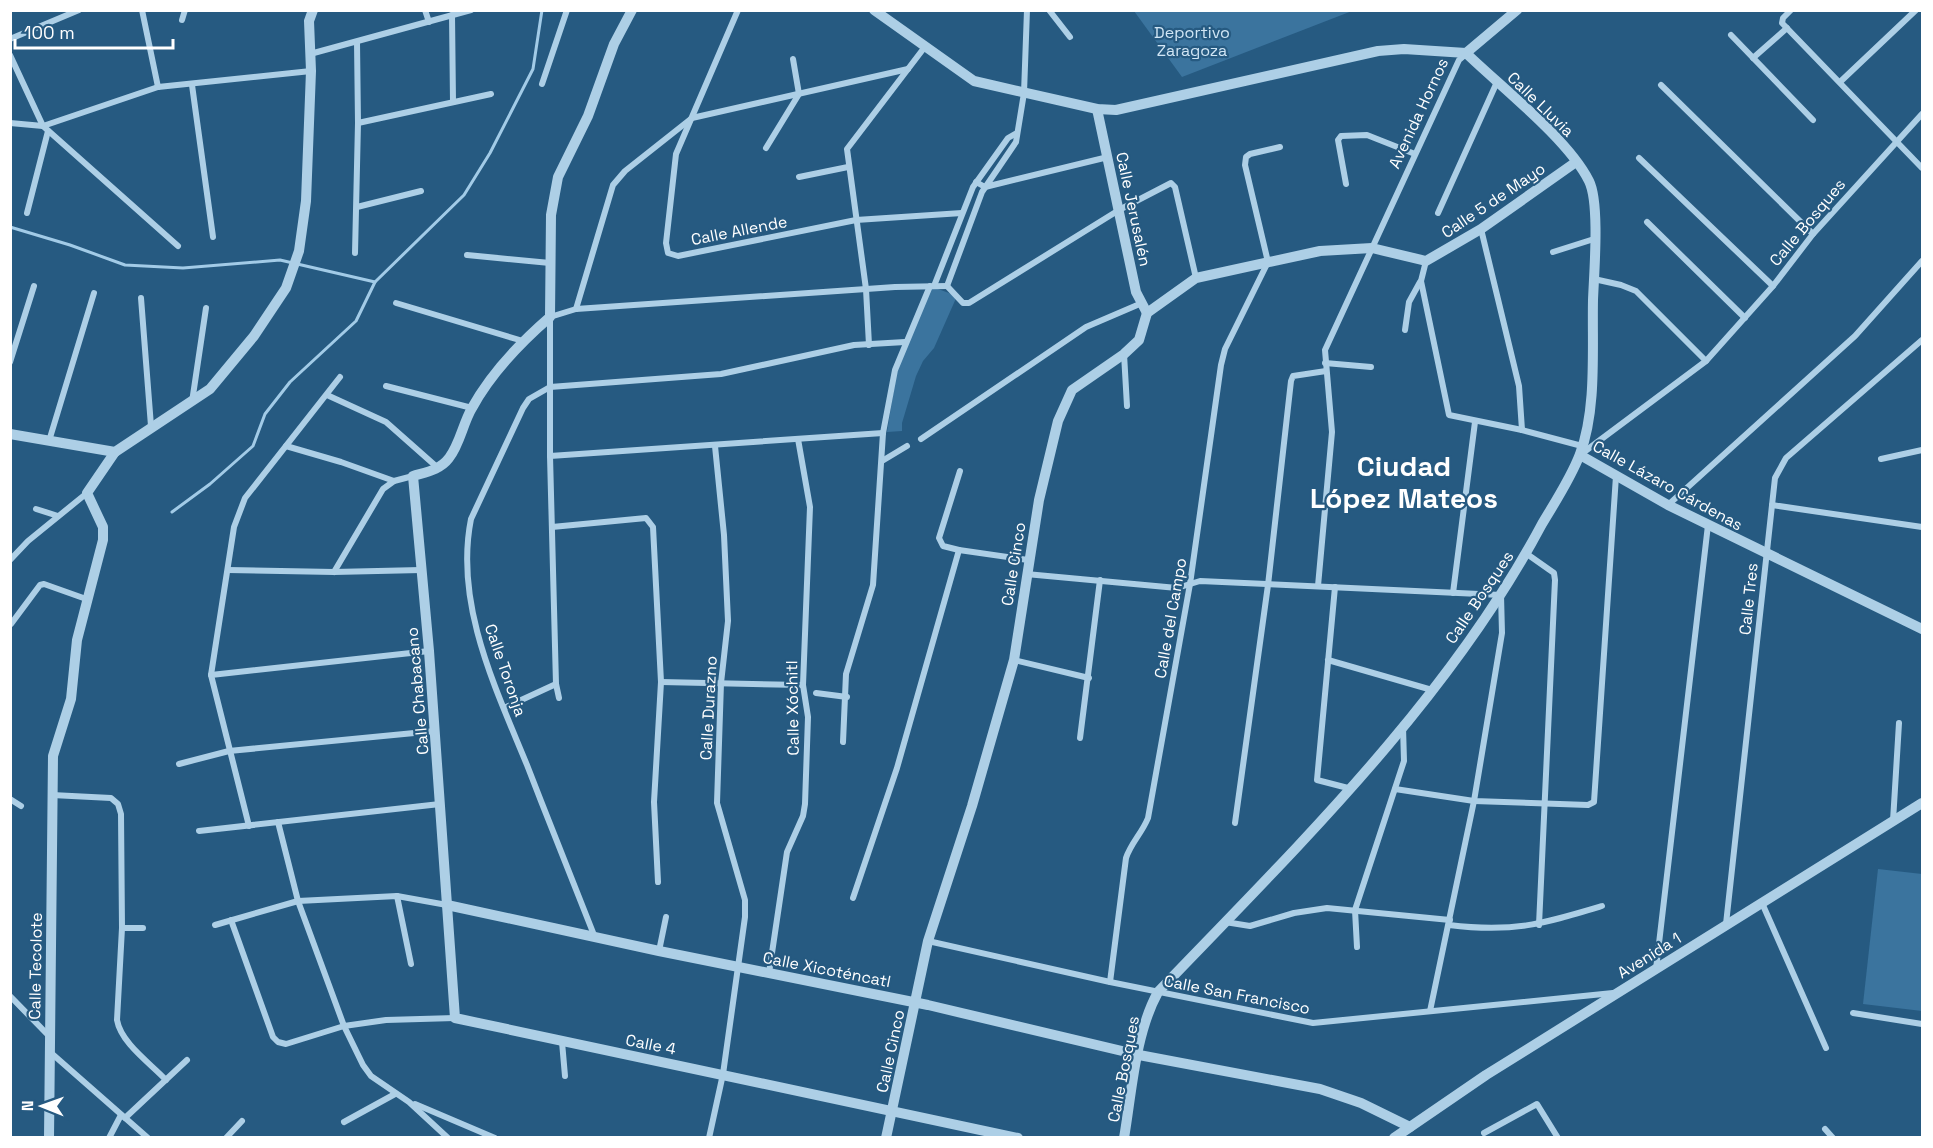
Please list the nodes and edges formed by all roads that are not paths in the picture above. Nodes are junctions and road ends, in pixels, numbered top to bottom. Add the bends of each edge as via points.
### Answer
1 (79, 10) edge
2 (142, 10) edge
3 (185, 10) edge
4 (313, 10) edge
5 (425, 10) edge
6 (471, 10) edge
7 (567, 10) edge
8 (632, 10) edge
9 (738, 10) edge
10 (874, 10) edge
11 (1027, 10) edge
12 (1049, 10) edge
13 (1517, 10) edge
14 (1791, 10) edge
15 (1916, 10) edge
16 (452, 15) junction
17 (182, 20) dead end
18 (429, 22) junction
19 (1787, 28) junction
20 (1731, 35) dead end
21 (1070, 37) dead end
22 (10, 39) edge
23 (357, 42) junction
24 (924, 48) junction
25 (1466, 53) junction
26 (310, 54) junction
27 (10, 55) edge
28 (1753, 58) junction
29 (793, 59) dead end
30 (908, 69) junction
31 (311, 71) junction
32 (1497, 82) junction
33 (1840, 82) junction
34 (542, 84) dead end
35 (192, 85) junction
36 (1661, 85) dead end
37 (158, 87) junction
38 (1024, 93) junction
39 (491, 94) dead end
40 (799, 94) junction
41 (453, 102) junction
42 (1097, 110) junction
43 (1923, 114) edge
44 (692, 118) junction
45 (1813, 120) dead end
46 (10, 123) edge
47 (358, 123) junction
48 (45, 129) junction
49 (1015, 134) junction
50 (1895, 142) junction
51 (1280, 147) dead end
52 (766, 148) dead end
53 (1415, 154) junction
54 (1108, 157) junction
55 (1639, 158) dead end
56 (1576, 162) junction
57 (848, 167) junction
58 (1923, 168) edge
59 (799, 177) dead end
60 (976, 182) junction
61 (1590, 182) joint
62 (1346, 183) dead end
63 (985, 187) junction
64 (421, 191) dead end
65 (357, 207) junction
66 (1119, 210) junction
67 (27, 213) dead end
68 (962, 213) junction
69 (1438, 213) dead end
70 (856, 220) junction
71 (1647, 222) dead end
72 (1481, 229) junction
73 (1813, 234) junction
74 (213, 237) dead end
75 (1594, 239) junction
76 (178, 246) dead end
77 (1372, 248) junction
78 (1553, 252) dead end
79 (355, 253) dead end
80 (467, 255) dead end
81 (1426, 261) junction
82 (1923, 261) edge
83 (1268, 262) junction
84 (550, 263) junction
85 (1196, 278) junction
86 (1594, 279) junction
87 (1421, 281) junction
88 (34, 286) dead end
89 (932, 286) junction
90 (947, 286) junction
91 (1773, 286) junction
92 (866, 288) junction
93 (94, 293) dead end
94 (141, 297) dead end
95 (396, 303) dead end
96 (206, 308) dead end
97 (1144, 308) junction
98 (576, 309) junction
99 (550, 317) junction
100 (1745, 318) junction
101 (1405, 330) dead end
102 (1923, 340) edge
103 (523, 341) junction
104 (905, 342) junction
105 (869, 345) junction
106 (1124, 354) junction
107 (1706, 360) junction
108 (10, 362) edge
109 (1325, 363) junction
110 (1371, 367) dead end
111 (1326, 371) junction
112 (340, 377) dead end
113 (387, 386) dead end
114 (549, 387) junction
115 (327, 395) junction
116 (192, 402) junction
117 (1127, 406) dead end
118 (472, 408) junction
119 (1475, 422) junction
120 (151, 426) junction
121 (1522, 430) junction
122 (883, 433) junction
123 (10, 434) edge
124 (798, 439) junction
125 (921, 439) dead end
126 (48, 441) junction
127 (286, 446) junction
128 (715, 446) junction
129 (907, 446) dead end
130 (1581, 450) junction
131 (1923, 450) edge
132 (115, 452) junction
133 (550, 456) junction
134 (1881, 459) dead end
135 (882, 461) junction
136 (439, 468) junction
137 (960, 471) dead end
138 (413, 476) junction
139 (1616, 476) junction
140 (394, 481) junction
141 (87, 493) junction
142 (1668, 505) junction
143 (1772, 505) junction
144 (36, 509) dead end
145 (58, 516) junction
146 (1708, 525) junction
147 (552, 527) junction
148 (1923, 527) edge
149 (959, 550) junction
150 (1527, 554) junction
151 (1766, 554) junction
152 (10, 560) edge
153 (1028, 560) junction
154 (228, 570) junction
155 (421, 570) junction
156 (334, 572) junction
157 (1026, 574) junction
158 (1100, 580) junction
159 (1191, 584) junction
160 (1268, 585) junction
161 (1318, 586) junction
162 (1335, 587) junction
163 (1453, 593) junction
164 (1501, 595) junction
165 (89, 600) junction
166 (11, 624) edge
167 (1923, 629) edge
168 (429, 651) junction
169 (1014, 660) junction
170 (1328, 660) junction
171 (211, 675) junction
172 (1089, 678) junction
173 (661, 682) junction
174 (721, 683) junction
175 (556, 684) junction
176 (803, 685) junction
177 (1432, 690) junction
178 (816, 693) dead end
179 (847, 697) junction
180 (559, 698) dead end
181 (504, 708) junction
182 (1899, 723) dead end
183 (1403, 727) junction
184 (435, 731) junction
185 (1080, 738) dead end
186 (843, 742) dead end
187 (230, 751) junction
188 (179, 764) dead end
189 (1348, 788) junction
190 (1395, 789) junction
191 (52, 795) junction
192 (10, 799) edge
193 (1474, 801) junction
194 (1923, 803) edge
195 (441, 804) junction
196 (1543, 804) junction
197 (21, 806) dead end
198 (1893, 821) junction
199 (278, 822) junction
200 (1235, 823) dead end
201 (249, 826) junction
202 (200, 831) dead end
203 (658, 882) dead end
204 (397, 896) junction
205 (852, 898) dead end
206 (298, 901) junction
207 (1762, 903) junction
208 (447, 905) junction
209 (1602, 906) dead end
210 (1355, 910) junction
211 (666, 917) dead end
212 (231, 921) junction
213 (1225, 922) junction
214 (1449, 922) junction
215 (215, 925) dead end
216 (1539, 925) junction
217 (1726, 925) junction
218 (122, 928) junction
219 (143, 928) dead end
220 (594, 935) junction
221 (928, 941) junction
222 (1358, 947) dead end
223 (659, 951) junction
224 (411, 964) dead end
225 (739, 967) junction
226 (1656, 969) junction
227 (769, 973) junction
228 (1110, 982) junction
229 (1158, 992) junction
230 (1617, 993) junction
231 (10, 996) edge
232 (916, 1002) junction
233 (1430, 1011) junction
234 (1853, 1013) dead end
235 (455, 1018) junction
236 (1923, 1024) edge
237 (344, 1026) junction
238 (50, 1036) junction
239 (562, 1042) junction
240 (1826, 1048) dead end
241 (49, 1052) junction
242 (1138, 1055) junction
243 (187, 1060) dead end
244 (723, 1074) junction
245 (565, 1076) dead end
246 (166, 1080) junction
247 (395, 1094) junction
248 (409, 1102) junction
249 (892, 1110) junction
250 (123, 1116) junction
251 (242, 1121) dead end
252 (344, 1122) dead end
253 (1410, 1127) junction
254 (1825, 1129) dead end
255 (1484, 1133) dead end
256 (50, 1137) edge
257 (109, 1137) edge
258 (148, 1137) edge
259 (226, 1137) edge
260 (448, 1137) edge
261 (495, 1137) edge
262 (709, 1137) edge
263 (886, 1137) edge
264 (1018, 1137) edge
265 (1124, 1137) edge
266 (1394, 1137) edge
267 (1558, 1137) edge
268 (1833, 1137) edge

1 - 22 street
2 - 37 street
3 - 17 street
4 - 26 street via 309,21
5 - 18 street
6 - 16 street
7 - 34 street
8 - 84 street via 558,177 551,215
9 - 44 street, Calle Allende
10 - 24 street
11 - 38 street
12 - 21 street
13 - 25 street, Avenida Hornos
14 - 19 street via 1782,20
15 - 33 street
16 - 18 street
16 - 41 street
18 - 23 street
19 - 28 street
19 - 33 street
20 - 28 street
23 - 26 street
23 - 47 street
24 - 30 street
24 - 38 street via 974,81
25 - 32 street, Calle Lluvia
25 - 42 street via 1378,51 1116,110
25 - 53 street, Avenida Hornos via 1459,60
26 - 31 street
27 - 48 street
28 - 45 street
29 - 40 street
30 - 40 street
30 - 57 street via 847,149
31 - 35 street
31 - 116 street via 306,201 299,250 286,288 254,336 210,389
32 - 56 street, Calle Lluvia via 1563,144
32 - 69 street
33 - 50 street
35 - 37 street
35 - 74 street
36 - 73 street
37 - 48 street
38 - 42 street
38 - 49 street
39 - 41 street
40 - 44 street
40 - 52 street
41 - 47 street
42 - 54 street, Calle Jerusalén
43 - 50 street, Calle Bosques
44 - 70 street, Calle Allende via 673,165 668,253 678,256
44 - 98 street via 613,185
46 - 48 street
47 - 65 street
48 - 67 street
48 - 76 street
49 - 60 street
49 - 63 street via 1016,142
50 - 58 street
50 - 73 street, Calle Bosques
51 - 83 street via 1250,154 1245,165
53 - 62 street via 1367,135 1341,136 1338,140
53 - 77 street, Avenida Hornos
54 - 63 street
54 - 66 street, Calle Jerusalén
55 - 91 street
56 - 61 street, Calle Lluvia
56 - 72 street, Calle 5 de Mayo
57 - 59 street
57 - 70 street
60 - 63 street
60 - 68 street
61 - 75 street, Calle Lázaro Cárdenas
63 - 90 street
64 - 65 street
65 - 79 street
66 - 85 street via 1171,183
66 - 90 street via 969,303 963,303
66 - 97 street, Calle Jerusalén via 1136,292
68 - 70 street, Calle Allende
68 - 89 street
70 - 92 street
71 - 100 street
72 - 81 street, Calle 5 de Mayo
72 - 121 street via 1519,386
73 - 91 street, Calle Bosques
75 - 78 street
75 - 86 street, Calle Lázaro Cárdenas
77 - 81 street
77 - 83 street via 1320,251
77 - 109 street, Avenida Hornos via 1325,350
80 - 84 street
81 - 87 street
82 - 142 street via 1855,336
83 - 85 street
83 - 159 street, Calle del Campo via 1225,349
84 - 99 street
85 - 97 street
86 - 107 street via 1636,291
86 - 130 street, Calle Lázaro Cárdenas via 1589,418
87 - 101 street via 1409,302
87 - 119 street via 1449,415
88 - 108 street
89 - 90 street
89 - 92 street
89 - 104 street
91 - 100 street, Calle Bosques
92 - 98 street
92 - 105 street
93 - 126 street
94 - 120 street
95 - 103 street
96 - 116 street
97 - 106 street, Calle Cinco via 1139,340
97 - 125 street via 1086,327
98 - 99 street
99 - 103 street
99 - 114 street
100 - 107 street, Calle Bosques
102 - 143 street, Calle Tres via 1786,458 1774,478
103 - 118 street
104 - 105 street
104 - 122 street via 895,370
105 - 114 street via 721,374
106 - 117 street
106 - 153 street, Calle Cinco via 1072,390 1065,402
107 - 130 street, Calle Bosques via 1611,435
109 - 110 street
109 - 111 street
111 - 160 street via 1298,374 1291,381
111 - 161 street via 1332,432
112 - 115 street
113 - 118 street
114 - 133 street
114 - 181 street, Calle Toronja via 529,399 523,408 471,519 468,536 472,614
115 - 127 street
115 - 136 street via 386,422
116 - 120 street
118 - 136 street via 450,458
119 - 121 street
119 - 163 street
120 - 132 street
121 - 130 street
122 - 124 street
122 - 135 street
123 - 126 street
124 - 128 street
124 - 176 street, Calle Xóchitl via 810,507
126 - 132 street
127 - 140 street
127 - 154 street via 245,498 234,527
128 - 133 street
128 - 174 street, Calle Durazno via 728,621
129 - 135 street
130 - 139 street, Calle Lázaro Cárdenas
130 - 150 street, Calle Bosques
131 - 134 street
132 - 141 street
133 - 147 street
135 - 179 street via 873,585 848,665
136 - 138 street
137 - 149 street via 939,538 943,546
138 - 140 street
138 - 155 street, Calle Chabacano
139 - 142 street, Calle Lázaro Cárdenas
139 - 196 street via 1596,796 1588,805
140 - 156 street via 383,489
141 - 145 street
141 - 165 street, Calle Tecolote via 104,527
142 - 146 street, Calle Lázaro Cárdenas
143 - 148 street
143 - 151 street, Calle Tres
144 - 145 street
145 - 152 street
146 - 151 street, Calle Lázaro Cárdenas
146 - 226 street
147 - 173 street via 646,518 653,527
147 - 175 street
149 - 153 street
149 - 205 street via 897,768
150 - 164 street, Calle Bosques
150 - 196 street via 1554,573 1555,580
151 - 167 street, Calle Lázaro Cárdenas
151 - 217 street, Calle Tres
153 - 157 street, Calle Cinco
154 - 156 street
154 - 171 street
155 - 156 street
155 - 168 street, Calle Chabacano
157 - 158 street
157 - 169 street, Calle Cinco
158 - 159 street via 1177,588
158 - 172 street
159 - 160 street via 1200,581
159 - 228 street, Calle del Campo via 1148,818 1126,858
160 - 161 street
160 - 200 street
161 - 162 street
162 - 163 street
162 - 170 street
163 - 164 street
164 - 177 street, Calle Bosques
164 - 193 street via 1502,633
165 - 166 street via 40,585
165 - 191 street, Calle Tecolote via 77,640 71,699 55,745
168 - 171 street
168 - 184 street, Calle Chabacano
169 - 172 street
169 - 221 street, Calle Cinco
170 - 177 street
170 - 189 street via 1317,780
171 - 187 street
172 - 185 street
173 - 174 street
173 - 203 street via 654,802
174 - 176 street
174 - 225 street, Calle Durazno via 717,803 745,900
175 - 180 street
175 - 181 street
176 - 227 street, Calle Xóchitl via 808,717 805,804 787,852
177 - 183 street, Calle Bosques
178 - 179 street
179 - 186 street
181 - 220 street, Calle Toronja
182 - 198 street
183 - 189 street, Calle Bosques
183 - 190 street via 1404,761
184 - 187 street
184 - 195 street, Calle Chabacano
187 - 188 street
187 - 201 street
189 - 213 street, Calle Bosques
190 - 193 street
190 - 210 street
191 - 218 street via 111,798 118,804
191 - 238 street, Calle Tecolote
192 - 197 street
193 - 196 street
193 - 214 street
194 - 198 street, Avenida 1
195 - 199 street
195 - 208 street, Calle Chabacano
196 - 216 street
198 - 207 street, Avenida 1
199 - 201 street
199 - 206 street
201 - 202 street
204 - 206 street, Calle Xicoténcatl
204 - 208 street, Calle Xicoténcatl
204 - 224 street
206 - 212 street, Calle Xicoténcatl
206 - 237 street
207 - 217 street, Avenida 1
207 - 240 street
208 - 220 street, Calle Xicoténcatl
208 - 235 street, Calle Chabacano
209 - 216 street
210 - 213 street via 1327,908 1294,913 1250,926
210 - 214 street
210 - 222 street
211 - 223 street
212 - 215 street, Calle Xicoténcatl
212 - 237 street, Calle 4 via 278,1042 286,1044
213 - 229 street, Calle Bosques
214 - 216 street via 1486,930
214 - 233 street
217 - 226 street, Avenida 1
218 - 219 street
218 - 246 street via 118,1029
220 - 223 street, Calle Xicoténcatl
221 - 228 street, Calle San Francisco
221 - 232 street, Calle Cinco
223 - 225 street, Calle Xicoténcatl
225 - 227 street, Calle Xicoténcatl
225 - 244 street, Calle Durazno
226 - 230 street, Avenida 1
227 - 232 street, Calle Xicoténcatl
228 - 229 street, Calle San Francisco
229 - 233 street, Calle San Francisco via 1313,1023
229 - 242 street, Calle Bosques via 1151,1004
230 - 233 street, Calle San Francisco
230 - 253 street, Avenida 1
231 - 238 street
232 - 242 street, Calle Xicoténcatl
232 - 249 street, Calle Cinco
234 - 236 street
235 - 237 street, Calle 4
235 - 239 street, Calle 4
237 - 247 street via 367,1071
238 - 241 street, Calle Tecolote
239 - 244 street, Calle 4
239 - 245 street
241 - 250 street
241 - 256 street, Calle Tecolote
242 - 253 street, Calle Xicoténcatl via 1320,1089 1361,1103
242 - 265 street, Calle Bosques
243 - 246 street
244 - 249 street, Calle 4
244 - 262 street, Calle Durazno
246 - 250 street
247 - 248 street
247 - 252 street
248 - 260 street
248 - 261 street
249 - 263 street, Calle Cinco
249 - 264 street, Calle 4
250 - 257 street
250 - 258 street
251 - 259 street
253 - 266 street, Avenida 1
254 - 268 street
255 - 267 street via 1537,1104

